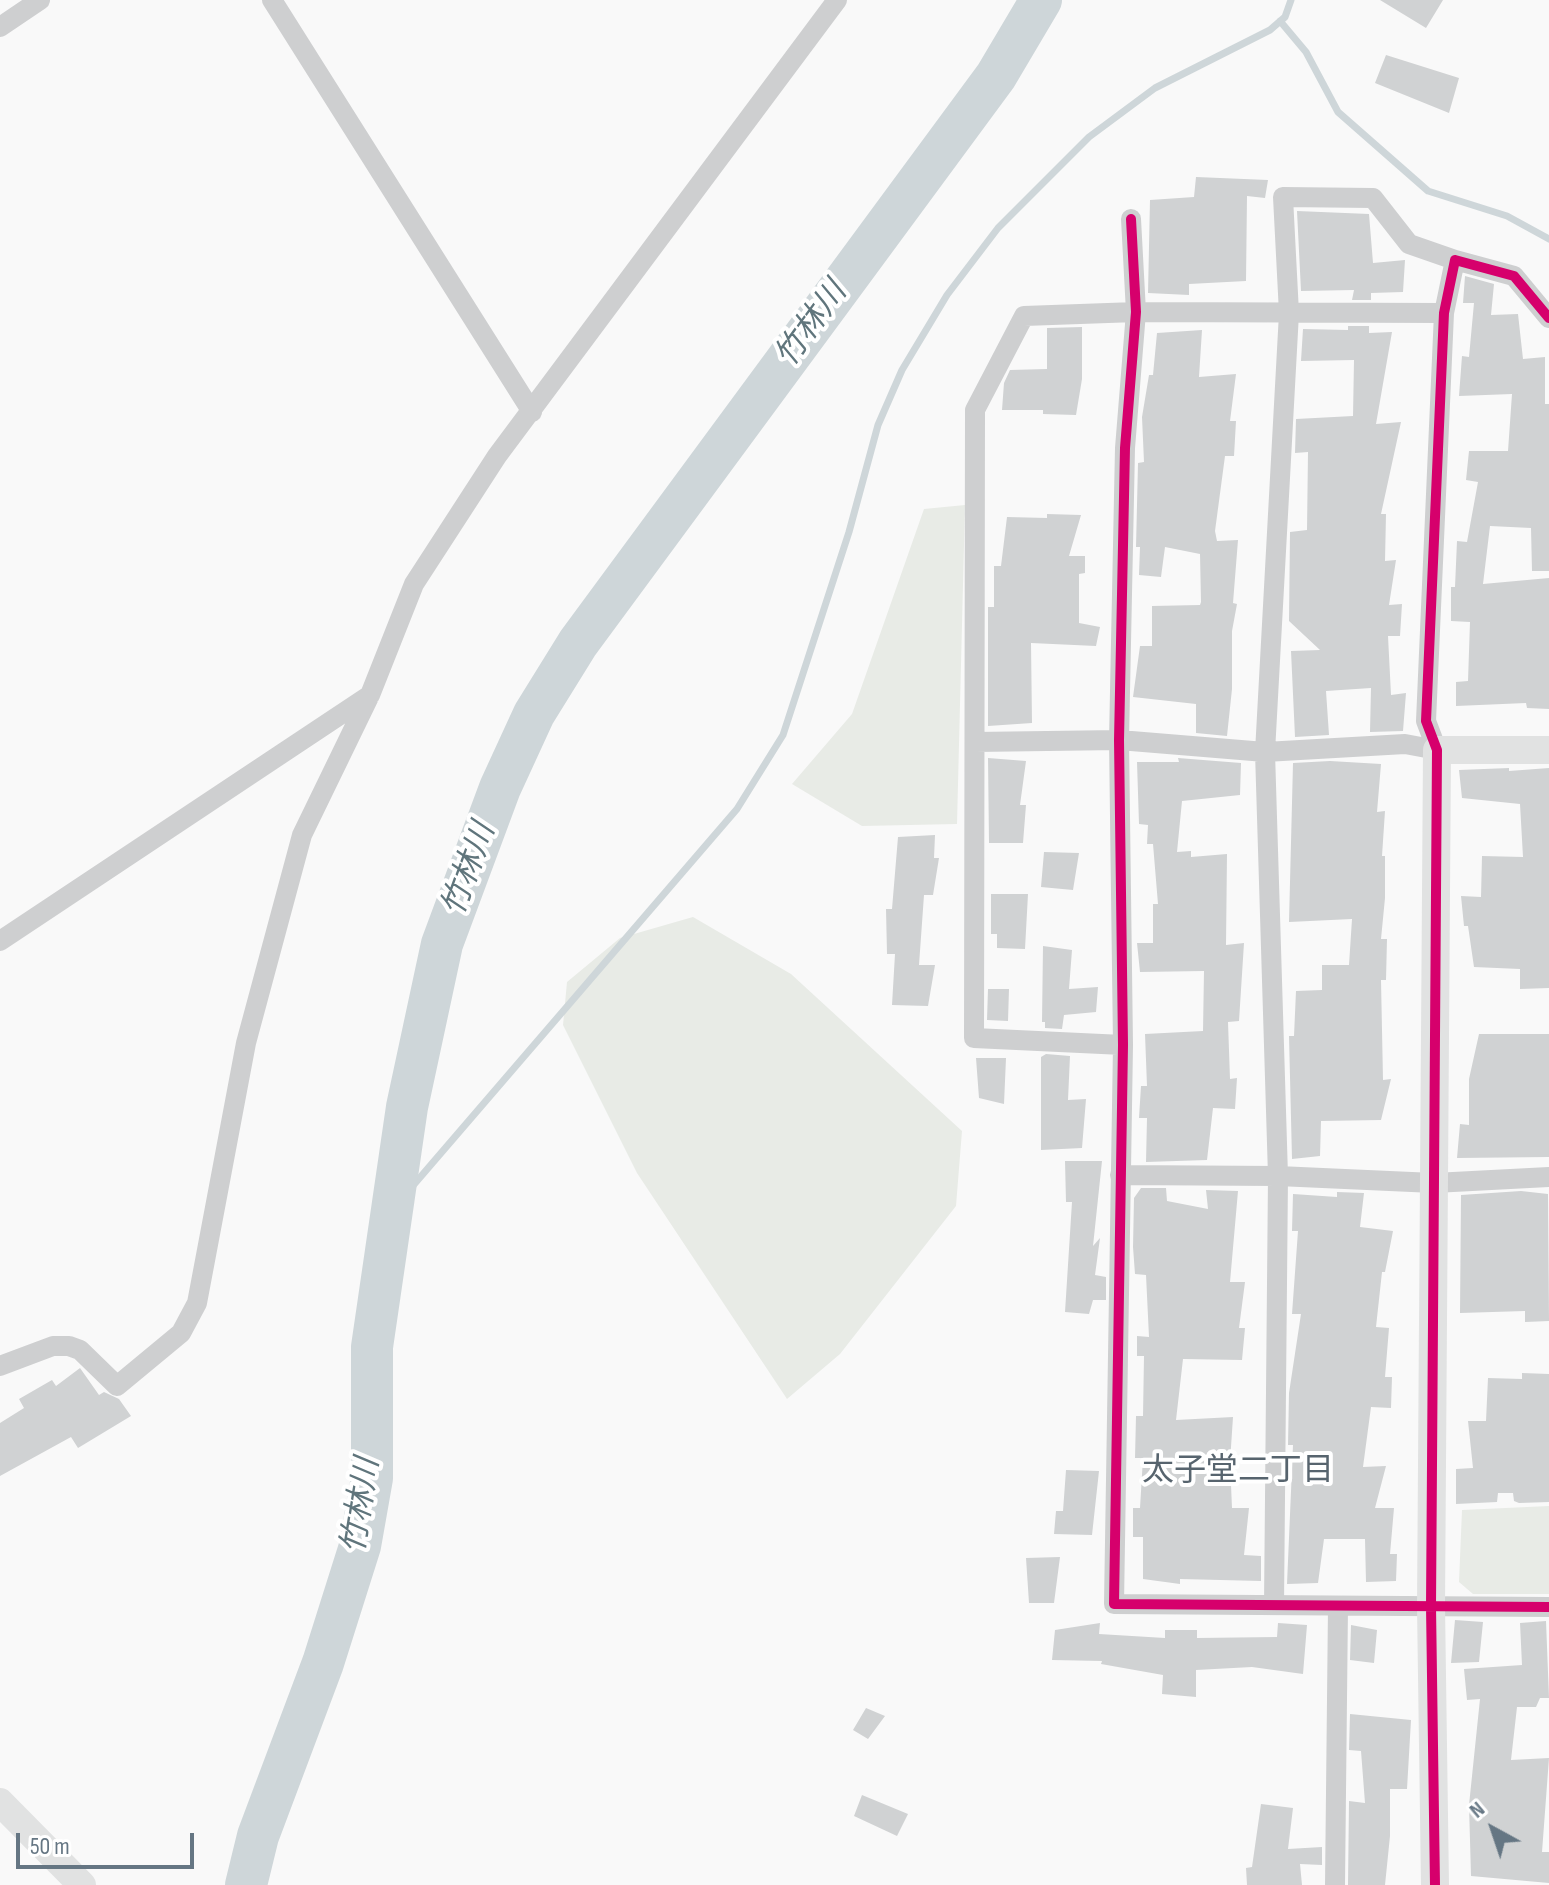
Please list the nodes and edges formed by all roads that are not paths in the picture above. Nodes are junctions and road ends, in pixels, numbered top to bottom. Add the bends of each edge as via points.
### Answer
1 (40, 0) edge
2 (272, 0) edge
3 (837, 0) edge
4 (0, 27) edge
5 (1131, 219) dead end
6 (1455, 260) junction
7 (1136, 312) junction
8 (1289, 313) junction
9 (1444, 313) junction
10 (1549, 318) edge
11 (532, 412) junction
12 (370, 695) junction
13 (1119, 740) junction
14 (975, 742) junction
15 (1437, 750) junction
16 (1549, 750) edge
17 (1265, 752) junction
18 (0, 941) edge
19 (1123, 1045) junction
20 (1120, 1175) junction
21 (1278, 1176) junction
22 (1549, 1177) edge
23 (1434, 1183) junction
24 (0, 1366) edge
25 (1274, 1605) junction
26 (1338, 1606) junction
27 (1431, 1606) junction
28 (1549, 1607) edge
29 (0, 1802) edge
30 (82, 1885) edge
31 (1335, 1885) edge
32 (1435, 1885) edge

1 - 4 street
2 - 11 street
3 - 11 street
5 - 7 street
6 - 8 street via 1409,244 1373,198 1283,197
6 - 9 street
6 - 10 street via 1514,276
7 - 8 street
7 - 13 street via 1125,448
7 - 14 street via 1024,316 975,410
8 - 9 street
8 - 17 street
9 - 15 street via 1426,721
11 - 12 street via 414,584
12 - 18 street
12 - 24 street via 302,835 246,1043 197,1303 181,1333 117,1386 69,1346 53,1346
13 - 14 street
13 - 17 street
13 - 19 street
14 - 19 street via 974,1038
15 - 16 street
15 - 17 street via 1405,744
15 - 23 street
17 - 21 street
19 - 20 street
20 - 21 street
20 - 25 street via 1114,1604
21 - 23 street
21 - 25 street
22 - 23 street
23 - 27 street
25 - 26 street
26 - 27 street
26 - 31 street
27 - 28 street
27 - 32 street
29 - 30 street

